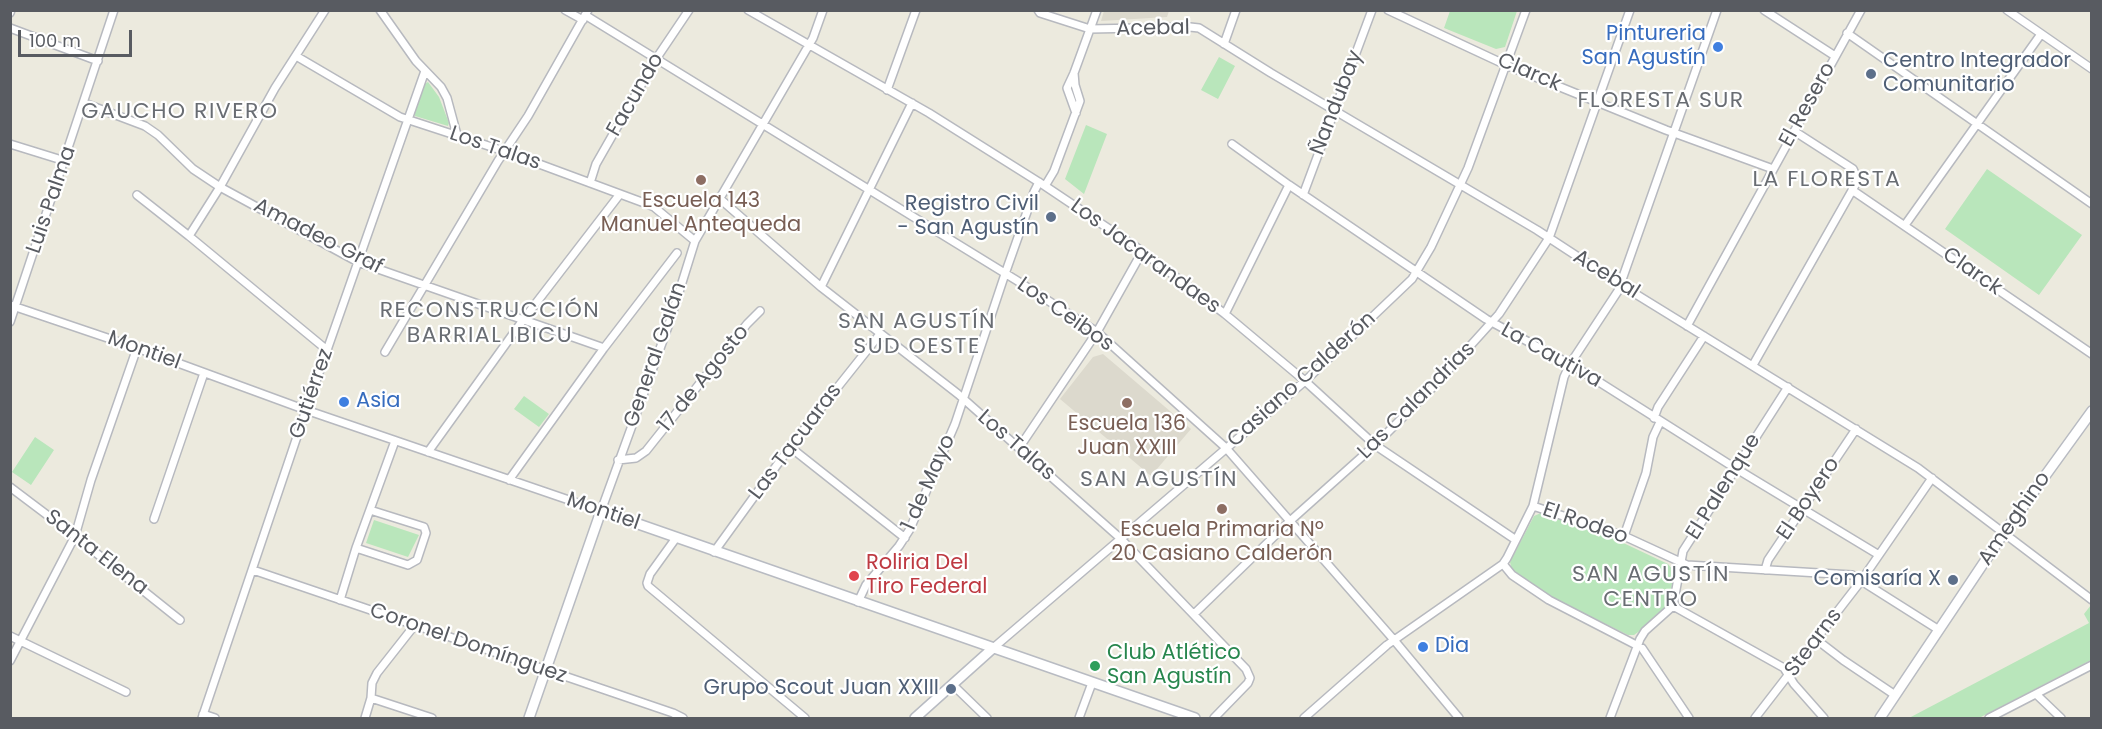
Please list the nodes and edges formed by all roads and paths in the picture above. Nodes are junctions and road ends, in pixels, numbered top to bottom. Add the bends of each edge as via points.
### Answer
1 (114, 10) edge
2 (325, 10) edge
3 (380, 10) edge
4 (565, 10) edge
5 (689, 10) edge
6 (748, 10) edge
7 (823, 10) edge
8 (916, 10) edge
9 (1097, 10) edge
10 (1236, 10) edge
11 (1372, 10) edge
12 (1388, 10) edge
13 (1526, 10) edge
14 (1630, 10) edge
15 (1717, 10) edge
16 (1764, 10) edge
17 (1861, 10) edge
18 (2007, 10) edge
19 (1037, 11) edge
20 (585, 15) edge
21 (10, 28) edge
22 (1090, 29) junction
23 (1847, 33) junction
24 (2041, 33) junction
25 (1224, 44) junction
26 (809, 46) junction
27 (296, 56) junction
28 (1834, 56) junction
29 (656, 59) junction
30 (98, 61) junction
31 (1506, 65) junction
32 (2091, 69) edge
33 (425, 71) junction
34 (887, 90) junction
35 (1597, 101) junction
36 (84, 103) junction
37 (912, 104) junction
38 (1335, 110) junction
39 (407, 119) junction
40 (1976, 123) junction
41 (763, 125) junction
42 (1794, 131) junction
43 (1673, 133) junction
44 (457, 135) junction
45 (10, 144) edge
46 (1232, 144) dead end
47 (504, 151) junction
48 (65, 161) junction
49 (1773, 169) junction
50 (590, 183) junction
51 (1042, 184) junction
52 (1288, 185) junction
53 (1460, 185) junction
54 (220, 187) junction
55 (1852, 190) junction
56 (869, 191) junction
57 (620, 194) junction
58 (137, 195) dead end
59 (1303, 195) junction
60 (719, 198) junction
61 (2091, 204) edge
62 (1905, 225) junction
63 (189, 236) junction
64 (1549, 238) junction
65 (695, 241) junction
66 (1142, 252) junction
67 (677, 253) dead end
68 (358, 262) junction
69 (1005, 274) junction
70 (1416, 274) junction
71 (424, 284) junction
72 (1621, 285) junction
73 (821, 287) junction
74 (13, 306) edge
75 (760, 311) dead end
76 (1225, 315) junction
77 (523, 320) junction
78 (10, 321) edge
79 (1492, 323) junction
80 (1688, 326) junction
81 (1097, 332) junction
82 (880, 334) junction
83 (1704, 336) junction
84 (137, 348) junction
85 (604, 348) junction
86 (327, 350) junction
87 (385, 352) dead end
88 (2091, 354) edge
89 (1570, 364) junction
90 (1754, 365) junction
91 (204, 373) junction
92 (1305, 381) junction
93 (1788, 387) junction
94 (963, 400) junction
95 (306, 410) junction
96 (2091, 411) edge
97 (1657, 420) junction
98 (1856, 429) junction
99 (395, 441) junction
100 (1375, 445) junction
101 (790, 447) junction
102 (1019, 448) junction
103 (1226, 448) junction
104 (428, 452) junction
105 (618, 460) junction
106 (1735, 468) junction
107 (1932, 478) junction
108 (509, 480) junction
109 (10, 487) edge
110 (1533, 506) junction
111 (1803, 509) junction
112 (370, 510) junction
113 (601, 511) junction
114 (154, 519) dead end
115 (1290, 521) junction
116 (2003, 534) junction
117 (75, 536) junction
118 (1624, 536) junction
119 (676, 538) junction
120 (905, 538) junction
121 (1120, 538) junction
122 (1516, 540) junction
123 (356, 548) junction
124 (714, 552) junction
125 (1879, 555) junction
126 (1680, 562) junction
127 (1503, 564) junction
128 (252, 570) junction
129 (1764, 570) junction
130 (1861, 581) junction
131 (340, 600) junction
132 (2091, 600) edge
133 (858, 602) junction
134 (1673, 606) junction
135 (1194, 614) junction
136 (180, 621) dead end
137 (414, 626) junction
138 (1939, 630) junction
139 (10, 636) edge
140 (1817, 639) junction
141 (1394, 640) junction
142 (21, 641) junction
143 (1637, 644) junction
144 (992, 649) junction
145 (10, 661) edge
146 (2091, 666) edge
147 (545, 670) junction
148 (1790, 675) junction
149 (1092, 683) junction
150 (953, 685) junction
151 (126, 692) dead end
152 (1895, 695) junction
153 (2037, 695) junction
154 (371, 698) junction
155 (203, 716) edge
156 (215, 718) edge
157 (365, 718) edge
158 (432, 718) edge
159 (529, 718) edge
160 (683, 718) edge
161 (805, 718) edge
162 (915, 718) edge
163 (987, 718) edge
164 (1079, 718) edge
165 (1196, 718) edge
166 (1214, 718) edge
167 (1304, 718) edge
168 (1459, 718) edge
169 (1610, 718) edge
170 (1689, 718) edge
171 (1755, 718) edge
172 (1824, 718) edge
173 (1880, 718) edge
174 (1989, 718) edge
175 (2061, 718) edge

1 - 30 street, Luis Palma
2 - 27 street
3 - 33 street
4 - 20 street, Los Ceibos
5 - 29 street, Facundo
6 - 26 street, Los Jacarandaes
7 - 26 street, General Galán
8 - 34 street
9 - 22 street
10 - 25 street
11 - 38 street, Ñandubay
12 - 31 street, Clarck
13 - 31 street, Casiano Calderón
14 - 35 street, Las Calandrias
15 - 43 street
16 - 28 street
17 - 23 street, El Resero
18 - 24 street
19 - 22 street, Acebal
20 - 29 street, Los Ceibos
20 - 47 street
21 - 30 street
22 - 25 street, Acebal via 1195,27
22 - 51 street, 1 de Mayo via 1074,73 1080,101 1054,171
23 - 28 street, El Resero
23 - 40 street
24 - 32 street
24 - 40 street
25 - 38 street, Acebal
26 - 34 street, Los Jacarandaes
26 - 41 street, General Galán
27 - 39 street, Los Talas
27 - 54 street
28 - 42 street, El Resero
29 - 41 street, Los Ceibos
29 - 50 street, Facundo via 596,164
30 - 36 street, Luis Palma
31 - 35 street, Clarck
31 - 53 street, Casiano Calderón
33 - 39 street, Gutiérrez
33 - 44 street via 444,93
34 - 37 street, Los Jacarandaes
35 - 43 street, Clarck
35 - 64 street, Las Calandrias
36 - 48 street, Luis Palma
36 - 54 street, Amadeo Graf via 146,126 193,169
37 - 51 street, Los Jacarandaes
37 - 56 street
38 - 53 street, Acebal
38 - 59 street, Ñandubay
39 - 44 street, Los Talas
39 - 68 street, Gutiérrez
40 - 61 street
40 - 62 street
41 - 56 street, Los Ceibos
41 - 60 street, General Galán
42 - 49 street, El Resero
42 - 55 street via 1853,169 1858,180
43 - 49 street, Clarck
43 - 72 street
44 - 47 street, Los Talas
45 - 48 street
46 - 52 street, La Cautiva
47 - 50 street, Los Talas
47 - 71 street
48 - 74 street, Luis Palma
49 - 80 street, El Resero
50 - 57 street, Los Talas
51 - 66 street, Los Jacarandaes
51 - 69 street, 1 de Mayo via 1034,192
52 - 59 street, La Cautiva
52 - 76 street
53 - 64 street, Acebal
53 - 70 street, Casiano Calderón
54 - 63 street
54 - 68 street, Amadeo Graf
55 - 62 street, Clarck
55 - 90 street
56 - 69 street, Los Ceibos
56 - 73 street
57 - 65 street, Los Talas via 654,207
57 - 77 street
58 - 63 street
59 - 70 street, La Cautiva
60 - 65 street, General Galán
60 - 73 street, Los Talas
62 - 88 street, Clarck
63 - 86 street
64 - 72 street, Acebal
64 - 79 street, Las Calandrias
65 - 105 street, General Galán
66 - 76 street, Los Jacarandaes
66 - 81 street
67 - 85 street
68 - 71 street, Amadeo Graf
68 - 86 street, Gutiérrez
69 - 81 street, Los Ceibos
69 - 94 street, 1 de Mayo
70 - 79 street, La Cautiva
70 - 92 street, Casiano Calderón
71 - 77 street, Amadeo Graf
71 - 87 street
72 - 80 street, Acebal
72 - 89 street
73 - 82 street, Los Talas
74 - 78 street, Luis Palma
74 - 84 street, Montiel
75 - 105 street, 17 de Agosto via 646,451 636,458
76 - 92 street, Los Jacarandaes
77 - 85 street, Amadeo Graf
77 - 104 street
79 - 89 street, La Cautiva
79 - 100 street, Las Calandrias
80 - 83 street, Acebal
81 - 102 street
81 - 103 street, Los Ceibos
82 - 94 street, Los Talas
82 - 101 street, Las Tacuaras
83 - 90 street, Acebal
83 - 97 street via 1658,407
84 - 91 street, Montiel
84 - 117 street
85 - 108 street
86 - 95 street, Gutiérrez
89 - 97 street, La Cautiva
89 - 110 street
90 - 93 street, Acebal
91 - 95 street, Montiel
91 - 114 street
92 - 100 street, Los Jacarandaes
92 - 103 street, Casiano Calderón
93 - 98 street, Acebal
93 - 106 street, El Palenque
94 - 102 street, Los Talas
94 - 120 street, 1 de Mayo
95 - 99 street, Montiel
95 - 128 street, Gutiérrez
96 - 116 street, Ameghino
97 - 106 street, La Cautiva
97 - 118 street via 1646,472
98 - 107 street, Acebal
98 - 111 street, El Boyero
99 - 104 street, Montiel
99 - 112 street
100 - 115 street, Las Calandrias
100 - 122 street, Los Jacarandaes
101 - 120 street
101 - 124 street, Las Tacuaras
102 - 121 street, Los Talas
103 - 115 street, Los Ceibos
103 - 121 street, Casiano Calderón
104 - 108 street, Montiel
105 - 113 street, General Galán
106 - 111 street, La Cautiva
106 - 126 street, El Palenque
107 - 116 street, Acebal
107 - 125 street, Stearns
108 - 113 street, Montiel
109 - 117 street, Santa Elena
110 - 118 street, El Rodeo
110 - 122 street
111 - 125 street, La Cautiva
111 - 129 street, El Boyero
112 - 123 street
112 - 123 street via 424,528 426,533 417,560 408,565
113 - 119 street, Montiel
113 - 147 street, General Galán
115 - 135 street, Las Calandrias
115 - 141 street, Los Ceibos
116 - 132 street, Acebal
116 - 138 street, Ameghino
117 - 136 street, Santa Elena
117 - 142 street
118 - 126 street, El Rodeo
119 - 124 street, Montiel
119 - 161 street via 650,574 648,586
120 - 133 street, 1 de Mayo via 866,585
121 - 135 street, Los Talas
121 - 144 street, Casiano Calderón
122 - 127 street
123 - 131 street
124 - 133 street, Montiel
125 - 130 street, Stearns
126 - 129 street, El Rodeo
126 - 134 street, El Palenque
127 - 141 street
127 - 143 street via 1512,575 1549,600
128 - 131 street, Coronel Domínguez
128 - 155 street, Gutiérrez
129 - 130 street, El Rodeo via 1852,575
130 - 138 street, El Rodeo
130 - 140 street, Stearns
131 - 137 street, Coronel Domínguez
133 - 144 street, Montiel
134 - 143 street via 1645,631
134 - 148 street
135 - 166 street, Los Talas via 1250,678
137 - 147 street, Coronel Domínguez
137 - 154 street via 377,673
138 - 152 street, Ameghino
139 - 142 street
140 - 148 street, Stearns
140 - 152 street
141 - 167 street
141 - 168 street, Los Ceibos
142 - 145 street
142 - 151 street
143 - 169 street
143 - 170 street
144 - 149 street, Montiel
144 - 150 street, Casiano Calderón
146 - 153 street
147 - 159 street, General Galán
147 - 160 street, Coronel Domínguez
148 - 171 street, Stearns
148 - 172 street
149 - 164 street
149 - 165 street, Montiel
150 - 162 street, Casiano Calderón
150 - 163 street
152 - 173 street, Ameghino
153 - 174 street
153 - 175 street
154 - 157 street
154 - 158 street
155 - 156 street

